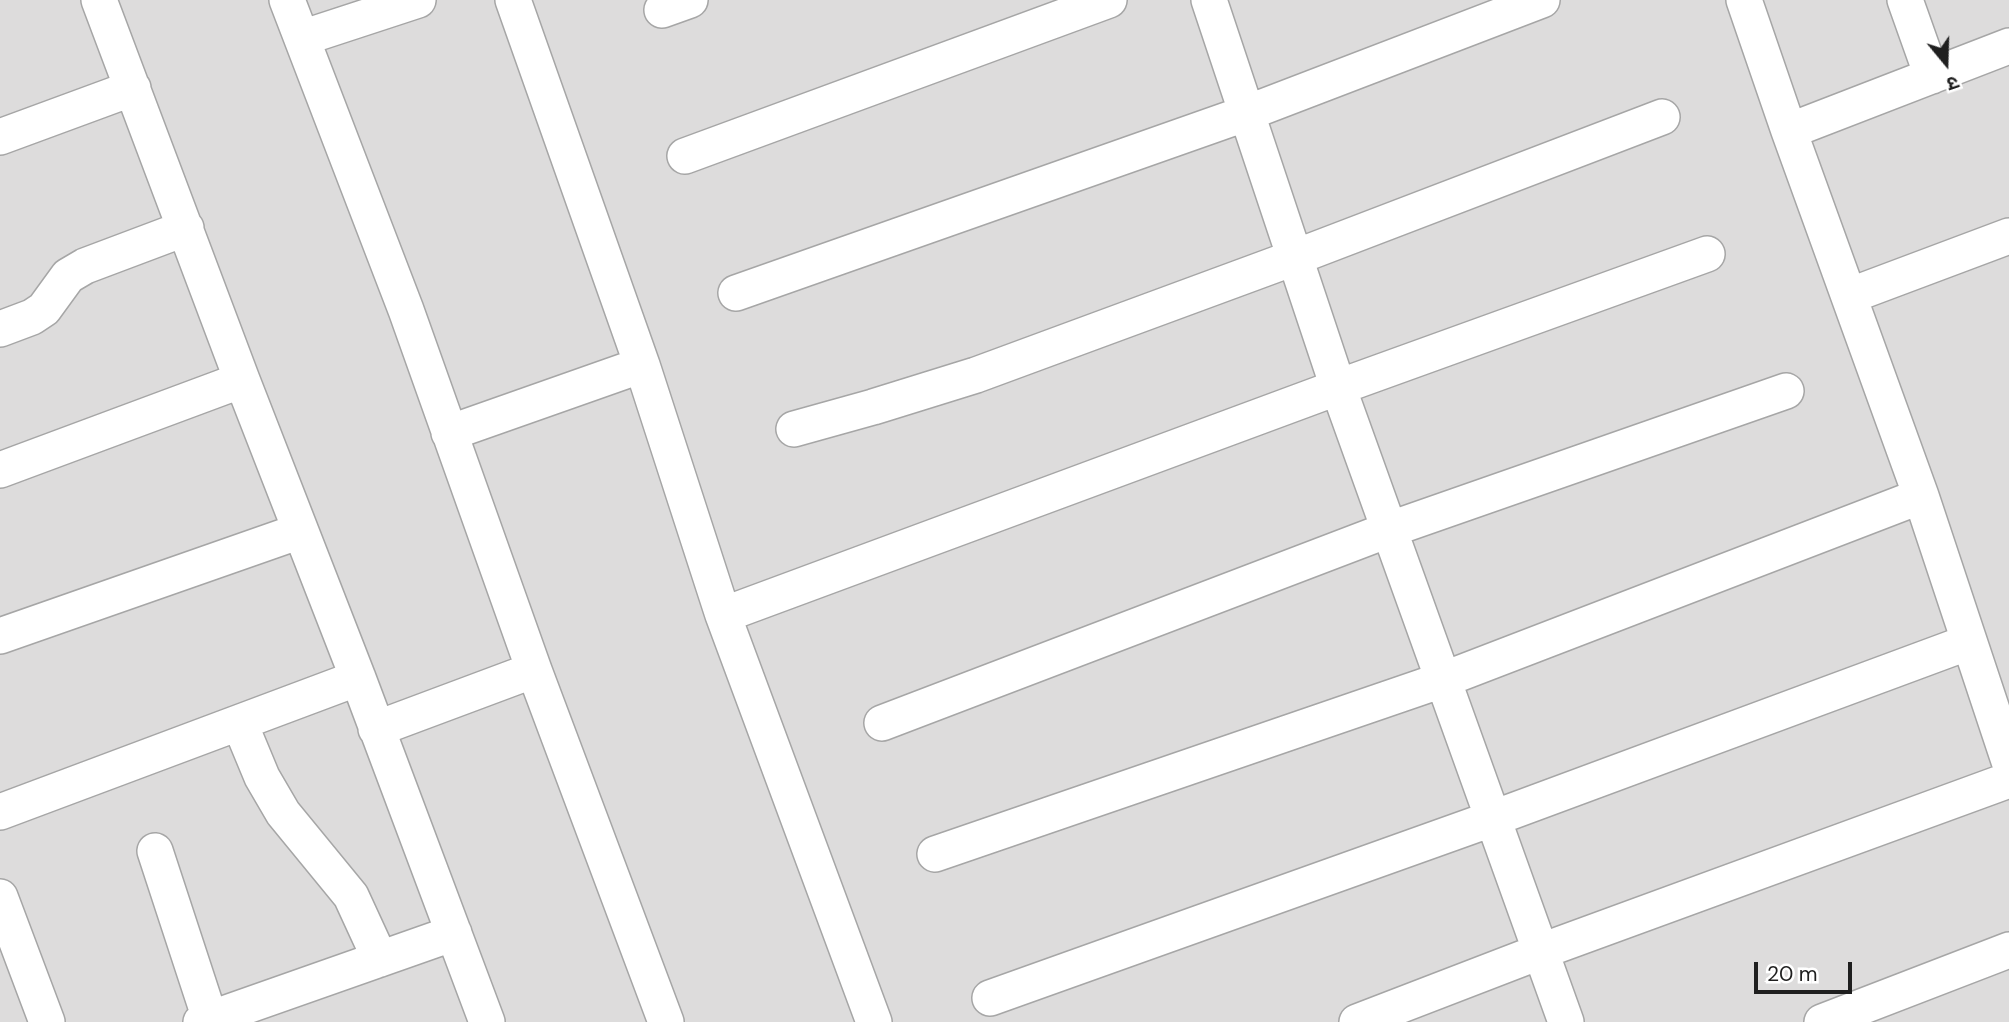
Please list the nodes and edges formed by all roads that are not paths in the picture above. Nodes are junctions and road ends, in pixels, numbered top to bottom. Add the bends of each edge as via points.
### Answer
1 (99, 0) edge
2 (286, 0) edge
3 (418, 0) edge
4 (513, 0) edge
5 (1110, 0) edge
6 (1209, 0) edge
7 (1542, 0) edge
8 (1744, 0) edge
9 (1905, 0) edge
10 (302, 38) junction
11 (2009, 46) edge
12 (1932, 76) junction
13 (132, 88) junction
14 (1247, 113) junction
15 (1662, 117) dead end
16 (1789, 131) junction
17 (0, 137) edge
18 (685, 156) dead end
19 (186, 228) junction
20 (2009, 236) edge
21 (1707, 254) dead end
22 (1296, 257) junction
23 (736, 293) dead end
24 (1849, 296) junction
25 (0, 329) edge
26 (642, 365) junction
27 (242, 380) junction
28 (1338, 387) junction
29 (1786, 391) dead end
30 (794, 429) dead end
31 (449, 433) junction
32 (0, 470) edge
33 (1921, 496) junction
34 (1388, 530) junction
35 (300, 531) junction
36 (723, 615) junction
37 (0, 636) edge
38 (1969, 642) junction
39 (534, 670) junction
40 (358, 678) junction
41 (1444, 679) junction
42 (882, 723) dead end
43 (240, 724) junction
44 (376, 729) junction
45 (2009, 761) edge
46 (2009, 780) edge
47 (0, 812) edge
48 (1494, 818) junction
49 (155, 851) dead end
50 (935, 854) dead end
51 (0, 897) edge
52 (454, 933) junction
53 (2009, 950) edge
54 (1539, 952) junction
55 (380, 959) junction
56 (990, 998) dead end
57 (207, 1021) edge
58 (47, 1022) edge
59 (487, 1022) edge
60 (666, 1022) edge
61 (874, 1022) edge
62 (1357, 1022) edge
63 (1566, 1022) edge
64 (1822, 1022) edge

1 - 13 street
2 - 10 street
3 - 10 street
4 - 26 street
5 - 18 street
6 - 14 street
7 - 14 street
8 - 16 street
9 - 12 street
10 - 31 street
11 - 12 street
12 - 16 street
13 - 17 street
13 - 19 street
14 - 22 street
14 - 23 street
15 - 22 street
16 - 24 street
19 - 25 street via 85,266 68,276 44,309
19 - 27 street
20 - 24 street
21 - 28 street
22 - 28 street
22 - 30 street via 976,375
24 - 33 street
26 - 31 street
26 - 36 street
27 - 32 street
27 - 35 street
28 - 34 street
28 - 36 street
29 - 34 street
31 - 39 street
33 - 38 street
33 - 41 street
34 - 41 street
34 - 42 street
35 - 37 street
35 - 40 street
36 - 61 street
38 - 45 street
38 - 48 street
39 - 44 street
39 - 60 street
40 - 43 street
40 - 44 street
41 - 48 street
41 - 50 street
43 - 47 street
43 - 55 street via 276,801 351,896
44 - 52 street
46 - 54 street
48 - 54 street
48 - 56 street
49 - 57 street
51 - 58 street
52 - 55 street
52 - 59 street
53 - 64 street
54 - 62 street
54 - 63 street
55 - 57 street

